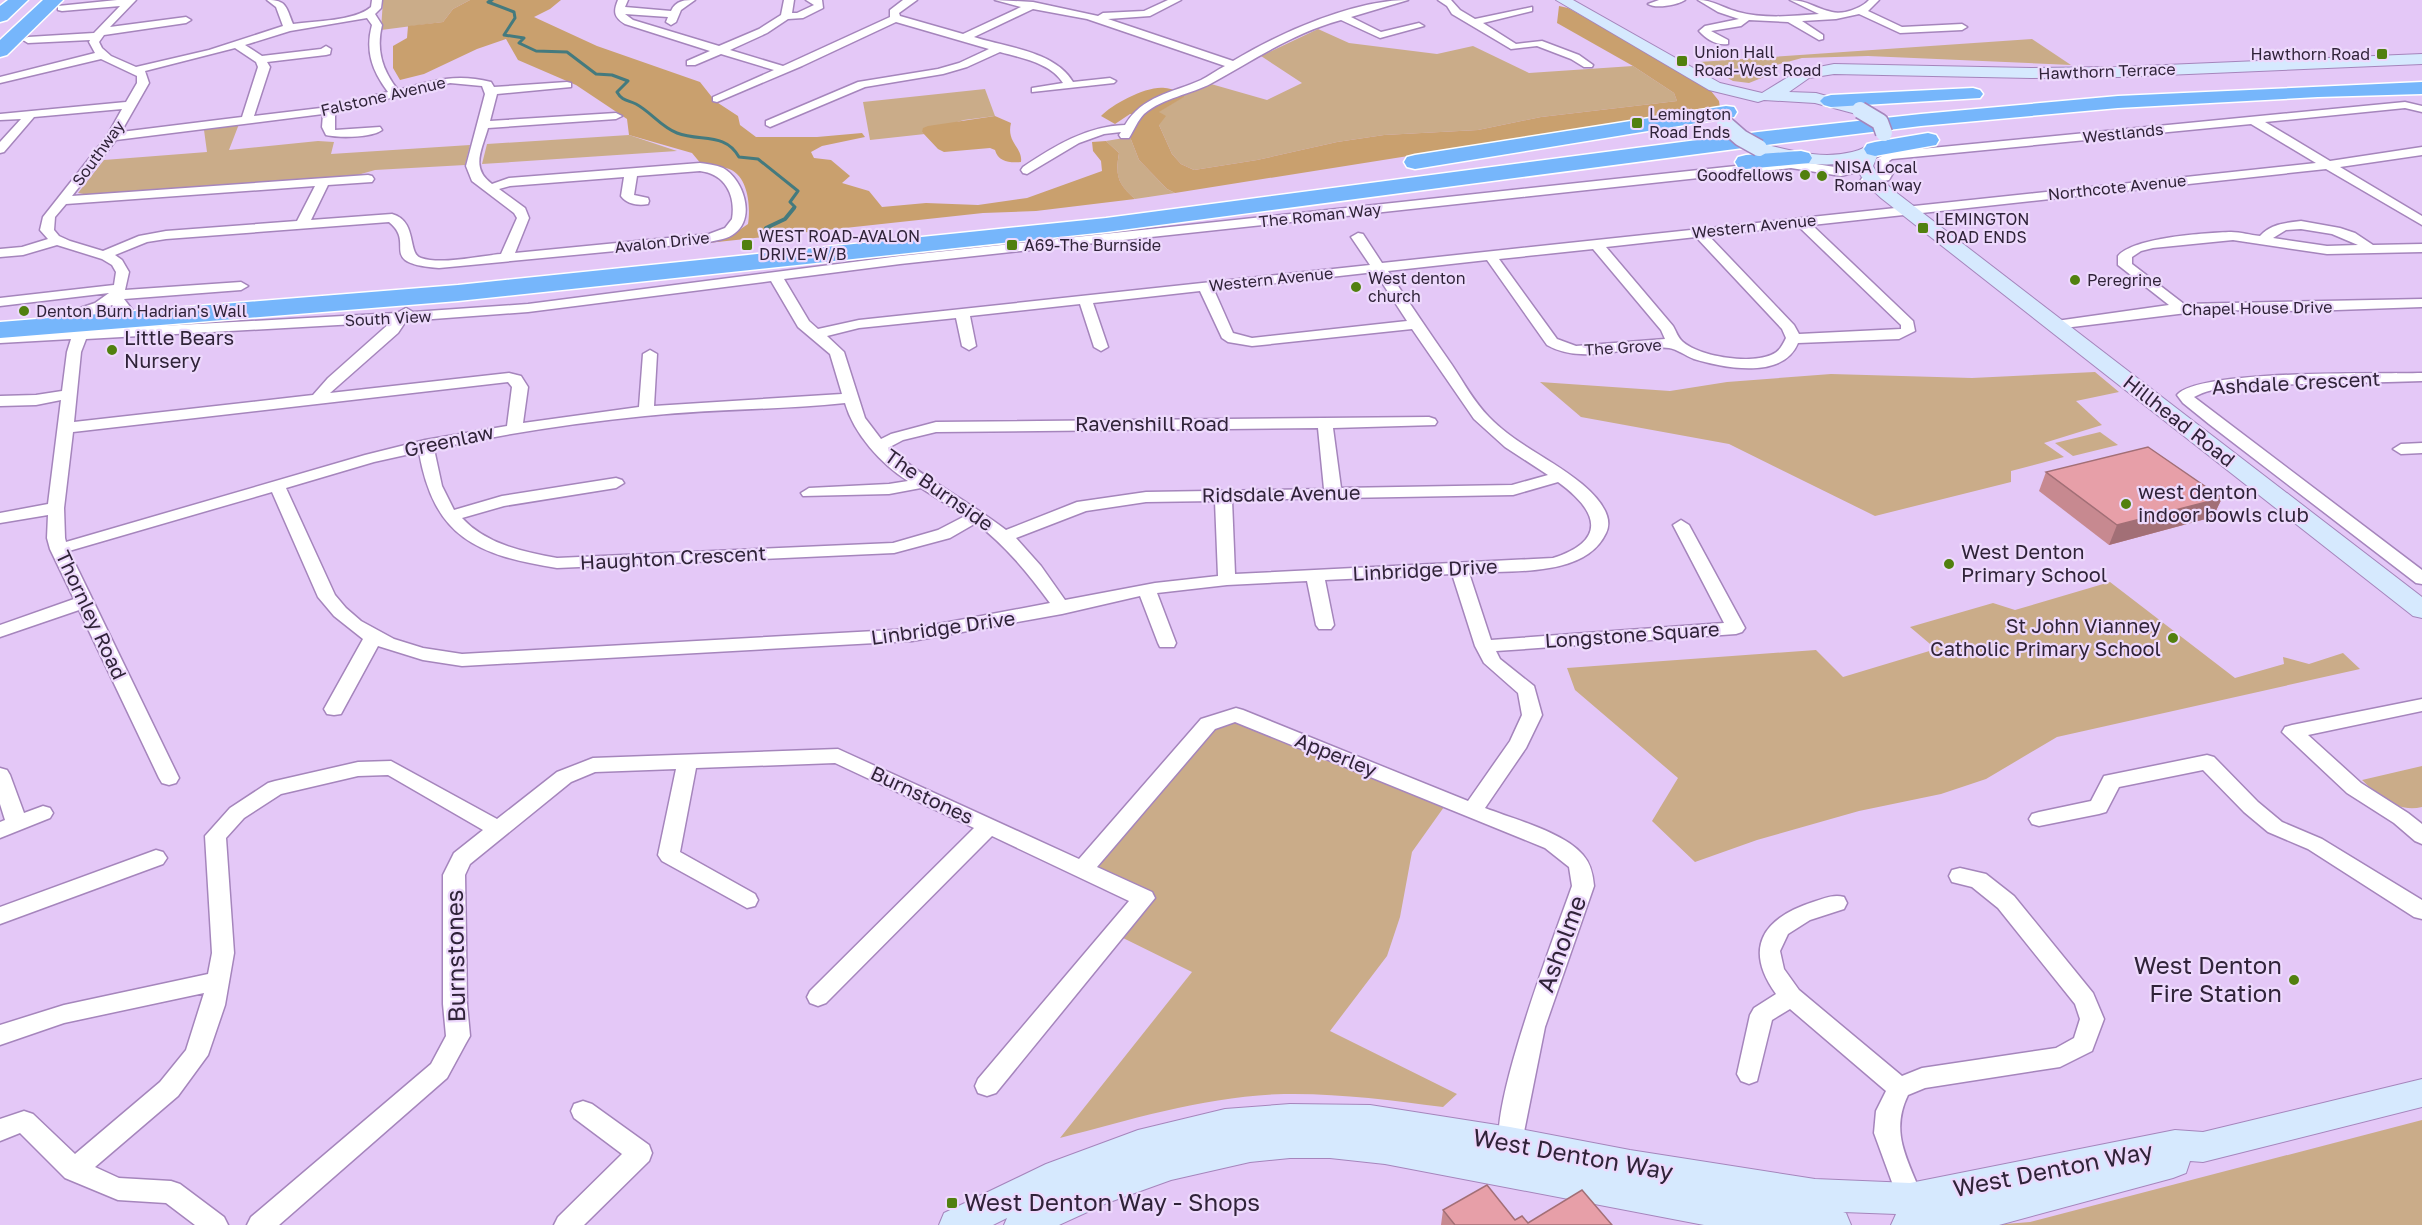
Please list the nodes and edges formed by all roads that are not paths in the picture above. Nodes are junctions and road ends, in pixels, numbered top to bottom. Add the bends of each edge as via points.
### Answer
1 (19, 0) edge
2 (35, 0) edge
3 (272, 0) edge
4 (377, 0) edge
5 (690, 0) edge
6 (789, 0) edge
7 (811, 0) edge
8 (912, 0) edge
9 (1000, 0) edge
10 (1045, 0) edge
11 (1176, 0) edge
12 (1403, 0) edge
13 (1443, 0) edge
14 (1563, 0) edge
15 (1680, 0) edge
16 (1703, 0) edge
17 (1795, 0) edge
18 (1874, 0) edge
19 (130, 1) edge
20 (58, 4) edge
21 (621, 5) edge
22 (1659, 6) dead end
23 (1029, 7) junction
24 (1528, 9) dead end
25 (1863, 12) junction
26 (369, 14) junction
27 (675, 14) junction
28 (1146, 14) junction
29 (0, 16) edge
30 (786, 16) junction
31 (1089, 16) junction
32 (1341, 16) junction
33 (1832, 16) junction
34 (1746, 17) junction
35 (895, 18) junction
36 (1791, 19) junction
37 (187, 21) dead end
38 (1474, 22) junction
39 (1419, 26) dead end
40 (1962, 27) dead end
41 (289, 28) junction
42 (0, 31) edge
43 (661, 32) junction
44 (98, 34) junction
45 (1147, 35) junction
46 (1819, 37) dead end
47 (964, 38) junction
48 (28, 40) dead end
49 (1737, 41) dead end
50 (237, 45) junction
51 (999, 48) junction
52 (326, 49) dead end
53 (720, 50) junction
54 (0, 51) edge
55 (102, 55) junction
56 (2422, 59) edge
57 (260, 60) junction
58 (691, 63) dead end
59 (1234, 65) junction
60 (1588, 65) dead end
61 (136, 70) junction
62 (784, 70) junction
63 (0, 80) edge
64 (2422, 80) edge
65 (1110, 81) dead end
66 (1795, 81) junction
67 (2306, 84) junction
68 (567, 85) dead end
69 (1070, 86) junction
70 (1715, 87) junction
71 (2422, 88) edge
72 (1036, 90) dead end
73 (490, 91) junction
74 (396, 95) junction
75 (1763, 97) junction
76 (717, 99) dead end
77 (1823, 99) junction
78 (131, 105) junction
79 (2422, 109) edge
80 (329, 110) junction
81 (32, 114) junction
82 (1727, 114) junction
83 (616, 116) dead end
84 (787, 116) junction
85 (0, 117) edge
86 (247, 119) junction
87 (2253, 120) junction
88 (801, 121) dead end
89 (770, 123) dead end
90 (483, 124) junction
91 (376, 130) dead end
92 (112, 137) junction
93 (0, 149) edge
94 (2422, 151) edge
95 (1804, 158) junction
96 (1868, 162) junction
97 (2328, 165) junction
98 (1027, 170) dead end
99 (631, 173) junction
100 (368, 179) dead end
101 (324, 182) junction
102 (488, 189) junction
103 (63, 200) junction
104 (643, 201) dead end
105 (1906, 209) junction
106 (1800, 221) junction
107 (2422, 221) edge
108 (303, 224) junction
109 (1106, 225) junction
110 (1698, 232) junction
111 (881, 237) junction
112 (1359, 237) dead end
113 (2264, 239) junction
114 (56, 242) junction
115 (1595, 243) junction
116 (2422, 248) edge
117 (2371, 250) junction
118 (0, 253) edge
119 (104, 255) junction
120 (1490, 255) junction
121 (506, 258) junction
122 (1378, 267) junction
123 (775, 276) junction
124 (246, 284) dead end
125 (1205, 286) junction
126 (458, 293) junction
127 (121, 298) junction
128 (1085, 299) junction
129 (379, 300) junction
130 (0, 302) edge
131 (2422, 303) edge
132 (2181, 308) junction
133 (962, 312) junction
134 (401, 316) junction
135 (0, 321) edge
136 (1415, 324) junction
137 (2059, 325) junction
138 (75, 326) junction
139 (0, 330) edge
140 (816, 336) junction
141 (1793, 338) junction
142 (0, 339) edge
143 (1674, 343) junction
144 (969, 346) dead end
145 (1101, 347) dead end
146 (650, 354) dead end
147 (2422, 377) edge
148 (69, 394) junction
149 (851, 398) junction
150 (319, 399) junction
151 (0, 401) edge
152 (646, 411) junction
153 (1429, 422) dead end
154 (1325, 424) junction
155 (66, 428) junction
156 (515, 428) junction
157 (426, 445) junction
158 (878, 447) junction
159 (2422, 448) edge
160 (2401, 449) dead end
161 (1555, 472) junction
162 (616, 483) dead end
163 (923, 483) junction
164 (277, 485) junction
165 (809, 493) dead end
166 (1333, 493) junction
167 (1223, 495) junction
168 (56, 508) junction
169 (451, 516) junction
170 (977, 516) junction
171 (0, 518) edge
172 (1681, 525) dead end
173 (1005, 537) junction
174 (59, 549) junction
175 (1459, 568) junction
176 (1315, 576) junction
177 (2422, 579) edge
178 (1227, 580) junction
179 (1147, 590) junction
180 (84, 602) junction
181 (2422, 602) edge
182 (1062, 608) junction
183 (2422, 610) edge
184 (1325, 625) dead end
185 (0, 632) edge
186 (373, 638) junction
187 (1167, 643) dead end
188 (1488, 654) junction
189 (2422, 705) edge
190 (334, 709) dead end
191 (687, 762) junction
192 (0, 775) edge
193 (169, 778) dead end
194 (1472, 811) junction
195 (43, 813) dead end
196 (2039, 819) dead end
197 (989, 826) junction
198 (8, 827) edge
199 (498, 829) junction
200 (2422, 836) edge
201 (156, 858) dead end
202 (1083, 870) junction
203 (1960, 876) dead end
204 (747, 900) dead end
205 (1836, 903) dead end
206 (2422, 911) edge
207 (0, 916) edge
208 (217, 981) junction
209 (818, 996) dead end
210 (1791, 996) junction
211 (0, 1035) edge
212 (1749, 1074) dead end
213 (987, 1086) dead end
214 (1899, 1088) junction
215 (2422, 1093) edge
216 (584, 1111) dead end
217 (0, 1130) edge
218 (1508, 1156) junction
219 (74, 1170) junction
220 (1910, 1212) edge
221 (207, 1223) edge
222 (260, 1225) edge
223 (567, 1225) edge
224 (957, 1225) edge
225 (1022, 1225) edge
226 (1833, 1225) edge

1 - 29 highway
2 - 42 highway
3 - 41 street via 280,5
4 - 26 street via 376,8
5 - 27 street via 676,8
6 - 30 street
7 - 30 street via 819,6 799,16
8 - 35 street via 894,12
9 - 23 street
10 - 23 street
11 - 28 street
12 - 32 street
13 - 38 street
14 - 70 street
15 - 22 street
16 - 34 street
17 - 33 street
18 - 25 street
19 - 20 street
19 - 44 street
20 - 54 highway
21 - 27 street
21 - 43 street via 621,17
23 - 31 street
23 - 47 street
24 - 38 street
25 - 33 street
25 - 40 street via 1900,30
26 - 41 street via 353,20
26 - 74 street via 377,26 374,59
27 - 43 street
28 - 31 street
28 - 45 street via 1142,24
30 - 53 street via 764,31
31 - 45 street
32 - 39 street via 1380,35
32 - 59 street via 1313,24
33 - 36 street
34 - 36 street
34 - 49 street via 1740,23 1704,31 1724,45
35 - 47 street
35 - 62 street
36 - 46 street
37 - 44 street
38 - 60 street via 1515,46 1538,43
41 - 50 street
43 - 53 street
44 - 48 street
44 - 55 street via 94,42
45 - 59 street
47 - 51 street
50 - 57 street
50 - 61 street
51 - 69 street via 1040,60 1063,74
51 - 84 street via 939,72 862,84
52 - 57 street
53 - 58 street
53 - 62 street
55 - 61 street
55 - 63 street
56 - 66 street, Hawthorn Terrace via 2119,72 1834,69 1804,74
57 - 86 street via 264,67
59 - 98 street via 1206,82 1160,99 1138,113 1126,131 1114,127 1102,130 1049,154
61 - 78 street, Southway via 142,74 143,83
62 - 76 street
64 - 67 highway
65 - 69 street
66 - 75 street, Hawthorn Terrace
66 - 77 street
67 - 77 highway
67 - 111 highway via 1911,113 1214,201
68 - 73 street
69 - 72 street
70 - 75 street
70 - 82 street via 1726,98
71 - 96 highway via 2224,103 2028,125
71 - 109 highway via 2118,102 1921,120
73 - 74 street, Falstone Avenue via 487,84 450,80
73 - 90 street
74 - 80 street, Falstone Avenue
75 - 77 street
75 - 82 street, Hawthorn Terrace via 1741,101
77 - 96 street, bridge via 1860,110 1880,122
78 - 81 street
78 - 92 street, Southway
79 - 87 street, Westlands via 2405,105
80 - 86 street, Falstone Avenue
80 - 91 street via 330,132
81 - 85 street
81 - 93 street
82 - 95 street, bridge via 1741,138 1759,147
82 - 111 highway via 1175,199
83 - 90 street
84 - 88 street
84 - 89 street
86 - 92 street, Falstone Avenue
87 - 96 street, Westlands via 1890,156 1882,159 1887,175
87 - 97 street
90 - 102 street via 472,166 476,178
92 - 103 street, Southway
94 - 97 street, Northcote Avenue
95 - 96 street, Hillhead Road
95 - 96 street
95 - 109 highway
96 - 105 street, Hillhead Road via 1887,194
96 - 123 street, The Roman Way via 1791,164
97 - 105 street, Northcote Avenue
97 - 107 street
99 - 102 street, Avalon Drive via 509,182
99 - 104 street via 627,196
99 - 121 street, Avalon Drive via 716,169 736,190 736,225 725,234 709,238
100 - 101 street
101 - 103 street
101 - 108 street
102 - 121 street via 520,211 523,218
103 - 114 street, Southway via 50,217 47,230
105 - 106 street, Western Avenue
105 - 137 street, Hillhead Road
106 - 110 street, Western Avenue
106 - 141 street via 1908,324 1908,331 1899,335
108 - 119 street via 166,235
108 - 121 street via 392,219 404,228 408,256 416,262 439,264
109 - 126 highway
110 - 115 street, Western Avenue
110 - 141 street via 1789,328
111 - 127 highway via 394,288
112 - 122 street, Linbridge Drive
113 - 117 street via 2327,250
113 - 117 street via 2275,227 2302,224 2361,242
113 - 132 street via 2233,236 2153,244 2136,248 2125,256 2126,266
114 - 118 street
114 - 119 street
115 - 120 street, Western Avenue
115 - 143 street, The Grove via 1668,329
116 - 117 street
119 - 127 street via 122,269
120 - 122 street, Western Avenue
120 - 143 street, The Grove via 1552,342 1561,347 1576,350
122 - 125 street, Western Avenue
122 - 136 street, Linbridge Drive
123 - 134 street, South View via 528,308
123 - 140 street, The Burnside via 803,324
124 - 127 street
125 - 128 street, Western Avenue
125 - 136 street via 1227,334 1241,341
126 - 129 highway
126 - 134 street via 420,302
127 - 130 street
127 - 138 highway
128 - 133 street, Western Avenue
128 - 145 street
129 - 134 street via 394,305
129 - 139 highway
131 - 132 street, Chapel House Drive
132 - 137 street, Chapel House Drive
133 - 140 street, Western Avenue via 851,325
133 - 144 street
134 - 138 street, South View
134 - 150 street via 393,329
135 - 138 highway
136 - 161 street, Linbridge Drive via 1491,429
137 - 181 street, Hillhead Road
137 - 183 street, Hillhead Road
138 - 142 street, South View
138 - 148 street, Thornley Road
140 - 149 street, The Burnside via 837,352
141 - 143 street via 1787,351 1754,363 1707,360
146 - 152 street
147 - 177 street, Ashdale Crescent via 2230,383 2193,388 2186,395 2214,421
148 - 151 street
148 - 155 street, Thornley Road
149 - 152 street, Greenlaw
149 - 158 street, The Burnside via 857,418
150 - 155 street
150 - 156 street via 509,377 516,379 520,387
152 - 156 street, Greenlaw
153 - 154 street, Ravenshill Road
154 - 158 street, Ravenshill Road via 936,427 897,437
154 - 166 street
155 - 168 street, Thornley Road
156 - 157 street, Greenlaw
157 - 164 street, Greenlaw
157 - 169 street, Haughton Crescent via 436,493
158 - 163 street, The Burnside
159 - 160 street
161 - 166 street, Ridsdale Avenue via 1513,490
161 - 175 street, Linbridge Drive via 1578,489 1598,512 1598,536 1591,545 1553,562
162 - 169 street via 502,501
163 - 165 street via 889,489
163 - 170 street, The Burnside
164 - 174 street, Greenlaw
164 - 186 street, Linbridge Drive via 327,597 339,613
166 - 167 street, Ridsdale Avenue
167 - 173 street, Ridsdale Avenue via 1120,499 1060,513
167 - 178 street
168 - 171 street
168 - 174 street, Thornley Road
169 - 170 street, Haughton Crescent via 485,544 506,553 578,563 894,548 944,534
170 - 173 street, The Burnside
172 - 188 street, Longstone Square via 1736,628
173 - 182 street, The Burnside
174 - 180 street, Thornley Road
175 - 176 street, Linbridge Drive
175 - 188 street
176 - 178 street, Linbridge Drive
176 - 184 street
178 - 179 street, Linbridge Drive
179 - 182 street, Linbridge Drive
179 - 187 street
180 - 185 street
180 - 193 street, Thornley Road
182 - 186 street, Linbridge Drive via 912,635 473,659 428,656
186 - 190 street
188 - 194 street via 1527,690 1532,716 1519,743
189 - 200 street via 2292,732 2354,788 2402,818
191 - 197 street, Burnstones via 838,756
191 - 199 street, Burnstones via 593,765 564,777
191 - 204 street via 669,855
192 - 198 street
194 - 202 street, Apperley via 1236,715 1208,724
194 - 218 street, Asholme via 1552,843 1572,856 1583,870 1583,886 1533,1027
195 - 198 street
196 - 206 street via 2099,807 2111,781 2207,762 2275,827 2315,844
197 - 202 street, Burnstones
197 - 209 street
199 - 208 street via 391,768 358,769 275,788 237,813 215,837 223,953
199 - 222 street, Burnstones via 461,859 454,875 458,1036 439,1071
201 - 207 street
202 - 213 street, Burnstones via 1144,898
203 - 214 street via 1978,880 2006,902 2085,1000 2092,1019 2084,1044 2060,1057 1922,1078
205 - 210 street via 1802,914 1780,928 1769,951 1773,972
208 - 211 street via 64,1014
208 - 219 street via 196,1055 169,1089
210 - 212 street via 1762,1015
210 - 214 street
214 - 220 street via 1888,1111 1886,1133
215 - 220 street, West Denton Way via 2203,1147 2186,1158 1972,1216
216 - 223 street via 640,1154
217 - 219 street via 24,1121
218 - 220 street, West Denton Way via 1640,1168
218 - 224 street, West Denton Way via 1370,1120 1290,1119 1225,1124 1128,1149 1059,1175
218 - 225 street, West Denton Way via 1329,1142 1235,1149 1148,1171 1071,1200
218 - 226 street, West Denton Way via 1677,1204
219 - 221 street via 118,1189 171,1192

